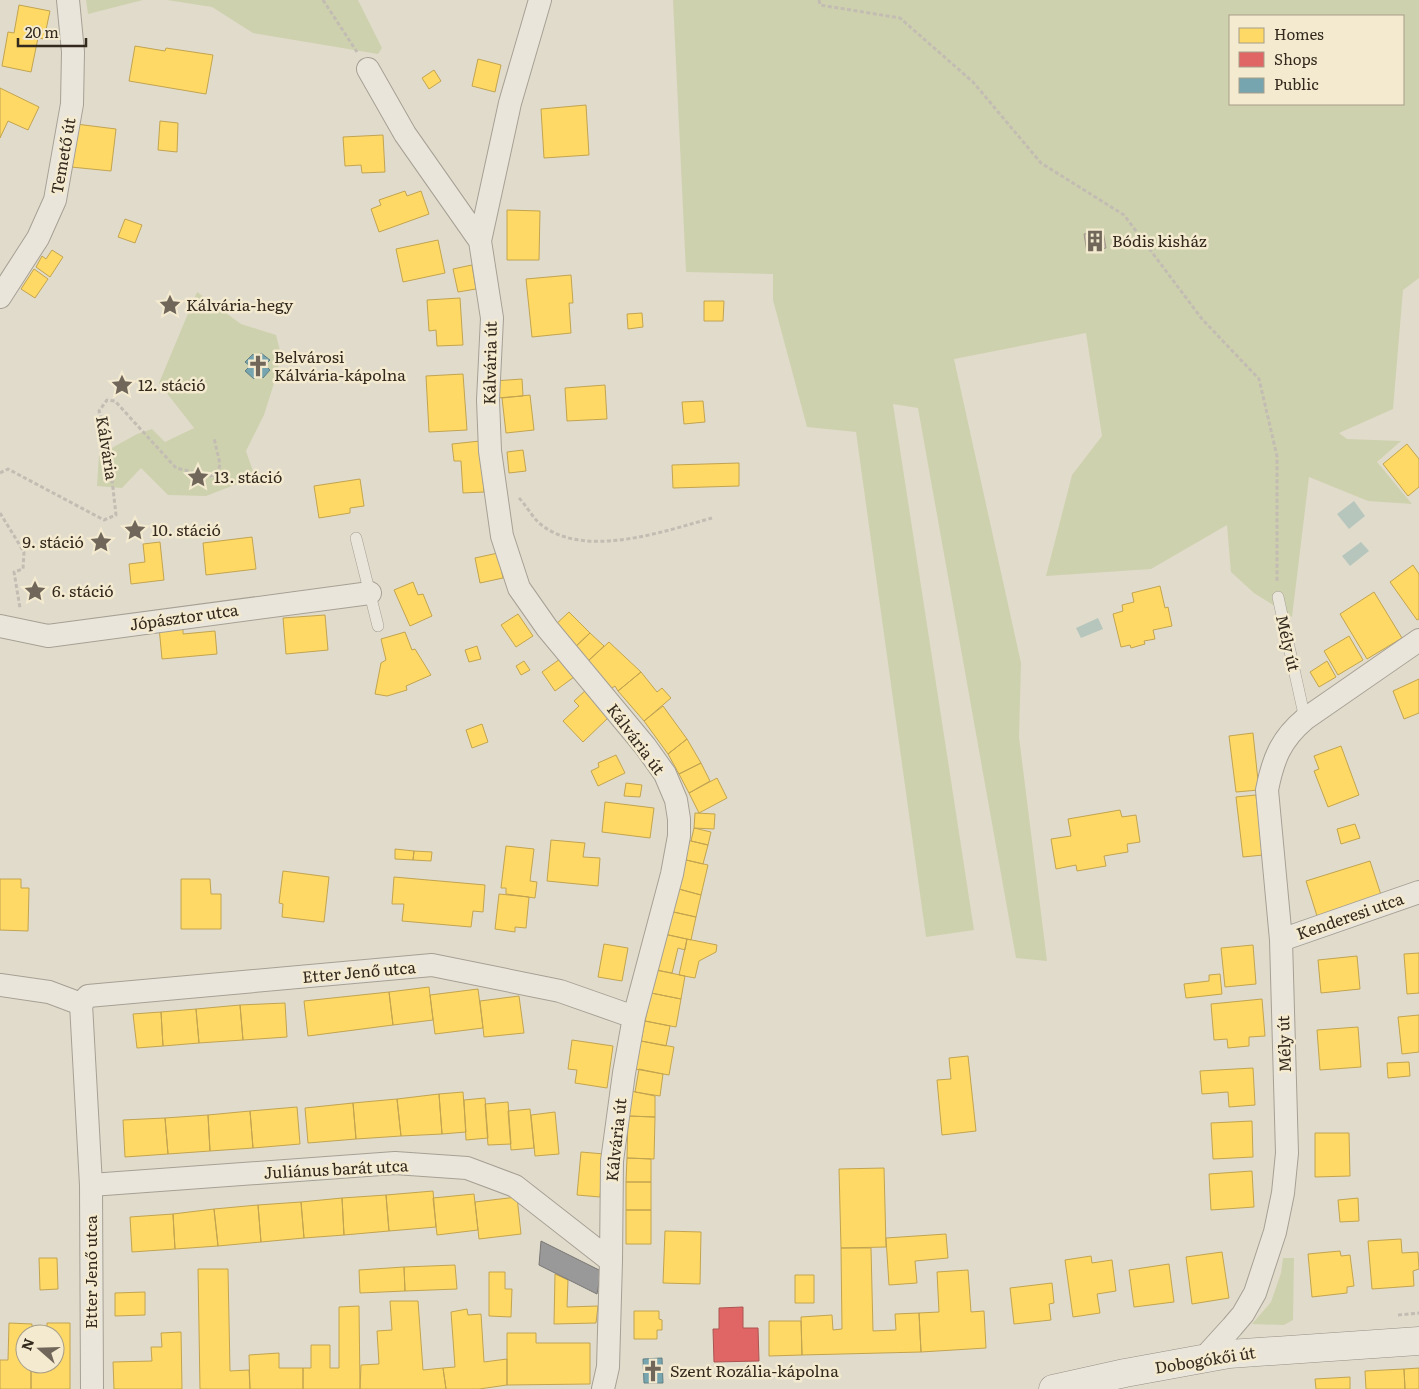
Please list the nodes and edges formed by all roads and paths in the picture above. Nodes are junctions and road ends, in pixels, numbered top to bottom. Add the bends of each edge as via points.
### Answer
1 (68, 0) edge
2 (322, 0) edge
3 (540, 0) edge
4 (819, 0) edge
5 (368, 69) joint
6 (480, 241) junction
7 (0, 297) edge
8 (214, 438) dead end
9 (0, 473) edge
10 (496, 493) junction
11 (0, 513) edge
12 (712, 518) dead end
13 (356, 538) dead end
14 (370, 593) junction
15 (1278, 597) joint
16 (0, 626) edge
17 (378, 626) dead end
18 (25, 630) junction
19 (1419, 640) edge
20 (1305, 718) junction
21 (1419, 892) edge
22 (1281, 940) junction
23 (0, 985) edge
24 (81, 1004) junction
25 (634, 1017) junction
26 (91, 1185) junction
27 (611, 1261) junction
28 (1419, 1341) edge
29 (1202, 1360) junction
30 (603, 1387) edge
31 (1060, 1388) edge
32 (92, 1389) edge

1 - 7 street, Temető út via 73,52 72,104 55,200 38,238
2 - 5 path
3 - 6 street, Kálvária út via 510,103
4 - 15 path via 820,5 900,18 973,82 1041,162 1124,215 1202,319 1260,379 1277,456
5 - 6 street, Kálvária út via 405,134
6 - 10 street, Kálvária út via 492,318 488,400
8 - 9 path, Kálvária via 220,464 218,473 210,476 176,468 115,401 107,400 98,411 108,444 116,515 104,520 8,469
10 - 12 path via 519,497 538,521 552,531 587,541 650,535
10 - 25 street, Kálvária út via 502,536 520,588 547,628 645,746 665,774 676,800 679,836 672,874
11 - 18 path via 24,552 23,569 14,572
13 - 14 lane
14 - 17 lane
14 - 18 street, Jópásztor utca via 48,636
15 - 20 lane, Mély út
16 - 18 street, Jópásztor utca
19 - 20 street, Mély út
20 - 22 street, Mély út via 1280,748 1267,790
21 - 22 street, Kenderesi utca
22 - 29 street, Mély út via 1287,1152 1283,1193 1275,1232 1255,1293 1238,1321
23 - 24 street via 50,992
24 - 25 street, Etter Jenő utca via 88,996 432,966 560,991
24 - 26 street, Etter Jenő utca
25 - 27 street, Kálvária út via 612,1161
26 - 27 street, Juliánus barát utca via 395,1163 466,1168 515,1186
26 - 32 street, Etter Jenő utca
27 - 30 street, Kálvária út via 608,1372
28 - 29 main road, Dobogókői út via 1229,1354
29 - 31 main road, Dobogókői út via 1125,1372

